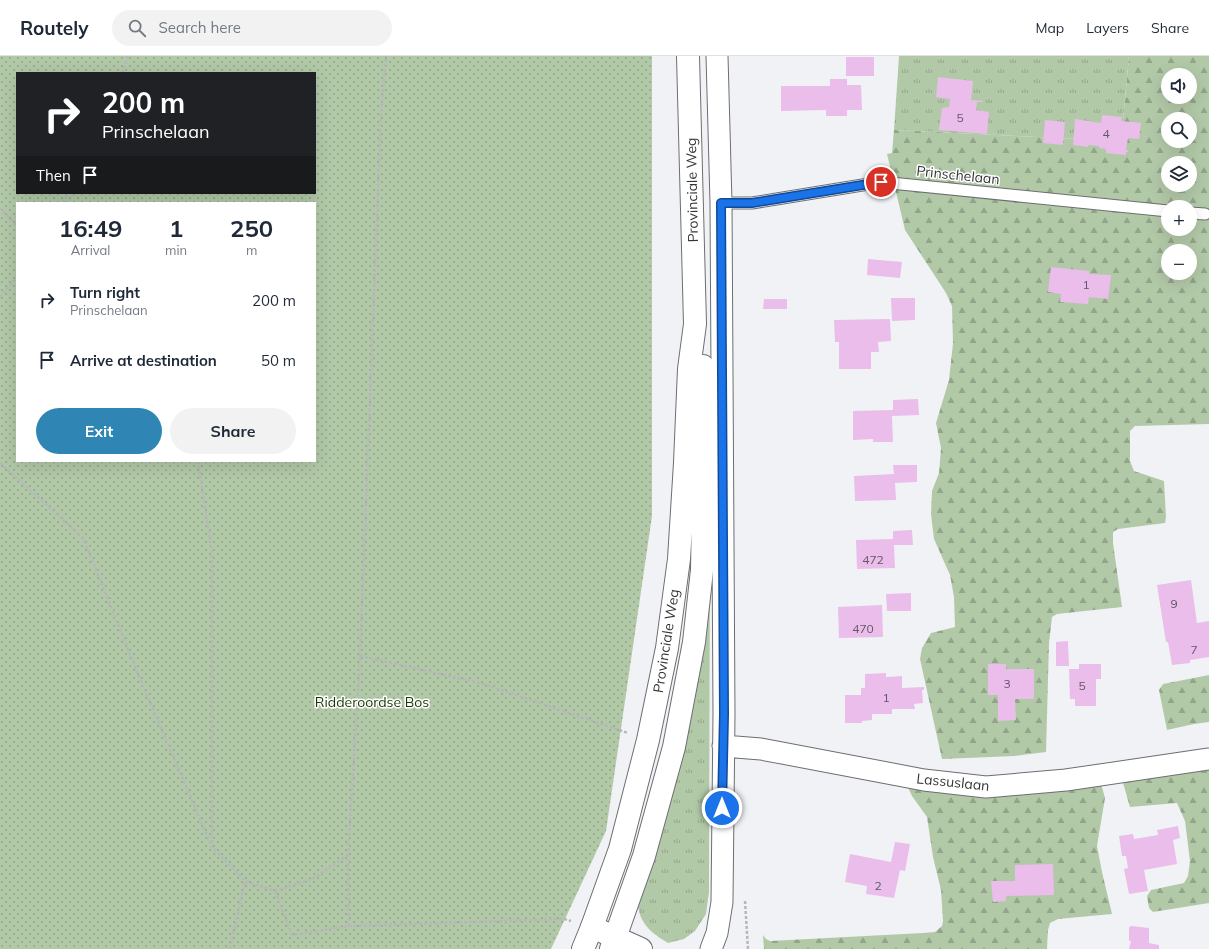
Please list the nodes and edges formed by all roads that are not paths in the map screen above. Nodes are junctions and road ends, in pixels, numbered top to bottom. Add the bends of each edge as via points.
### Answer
1 (688, 56) edge
2 (717, 56) edge
3 (721, 203) junction
4 (1161, 210) edge
5 (1197, 214) edge
6 (1204, 214) dead end
7 (695, 324) junction
8 (723, 746) junction
9 (1209, 759) edge
10 (592, 927) junction
11 (714, 941) edge
12 (614, 943) edge
13 (583, 949) edge
14 (642, 949) edge

1 - 7 main road, Provinciale Weg
2 - 3 street
3 - 4 lane, Prinschelaan via 752,203 881,182
3 - 8 street
5 - 6 lane
7 - 10 main road, Provinciale Weg via 689,369 679,559 667,648 648,740 620,850
7 - 12 main road, Provinciale Weg via 703,369 704,460 702,570 694,642 674,747 644,856
8 - 9 street, Lassuslaan via 761,749 924,780 986,787 1066,780
8 - 11 street via 722,902
10 - 12 main road
10 - 13 main road, Provinciale Weg
12 - 14 main road

